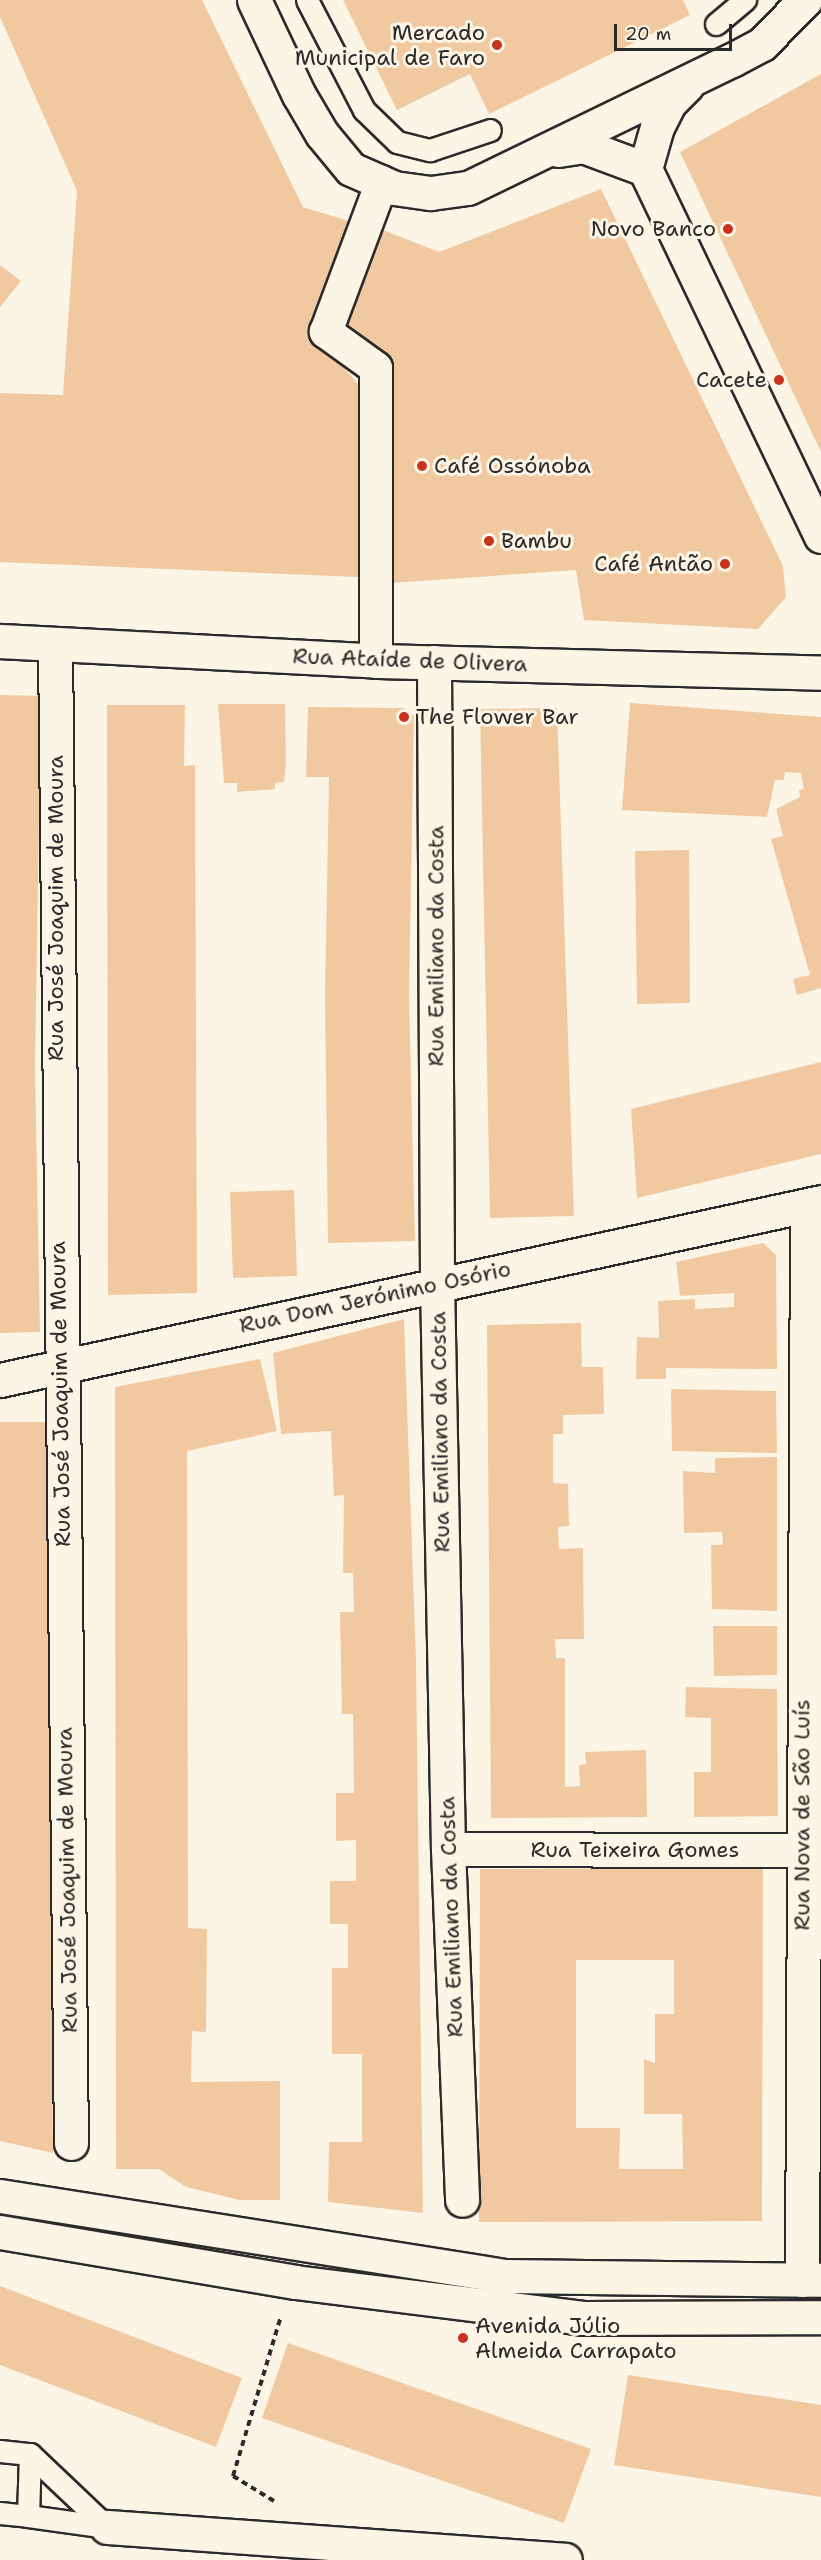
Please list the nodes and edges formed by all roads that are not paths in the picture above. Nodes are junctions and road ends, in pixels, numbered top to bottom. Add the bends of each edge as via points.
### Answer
1 (254, 0) edge
2 (307, 0) edge
3 (745, 0) edge
4 (805, 0) edge
5 (716, 24) dead end
6 (695, 78) junction
7 (490, 130) dead end
8 (543, 153) junction
9 (645, 169) junction
10 (382, 182) junction
11 (821, 536) edge
12 (0, 641) edge
13 (55, 644) junction
14 (376, 661) junction
15 (435, 662) junction
16 (821, 673) edge
17 (814, 1204) edge
18 (437, 1282) junction
19 (60, 1368) junction
20 (0, 1380) edge
21 (448, 1849) junction
22 (811, 1850) edge
23 (71, 2143) dead end
24 (0, 2196) edge
25 (462, 2200) dead end
26 (0, 2232) edge
27 (812, 2280) edge
28 (821, 2317) edge
29 (0, 2451) edge
30 (30, 2454) junction
31 (0, 2513) edge
32 (28, 2516) junction
33 (107, 2527) junction
34 (348, 2554) edge
35 (565, 2560) edge

1 - 10 street via 322,134 351,169
2 - 7 lane via 364,110 397,142 430,150
3 - 5 lane
4 - 6 street via 762,44
6 - 8 street
6 - 9 street via 670,102
8 - 9 street via 583,146
8 - 10 street via 468,188 431,193
9 - 11 street
10 - 14 street via 326,332 376,368
12 - 13 street, Rua Ataíde de Olivera
13 - 14 street, Rua Ataíde de Olivera
13 - 19 street, Rua José Joaquim de Moura
14 - 15 street, Rua Ataíde de Olivera
15 - 16 street, Rua Ataíde de Olivera
15 - 18 street, Rua Emiliano da Costa
17 - 18 street, Rua Dom Jerónimo Osório
17 - 22 street, Rua Nova de São Luís
18 - 19 street, Rua Dom Jerónimo Osório
18 - 21 street, Rua Emiliano da Costa
19 - 20 street, Rua Dom Jerónimo Osório
19 - 23 street, Rua José Joaquim de Moura
21 - 22 street, Rua Teixeira Gomes
21 - 25 street, Rua Emiliano da Costa
22 - 27 street, Rua Nova de São Luís
24 - 27 street via 505,2276
26 - 28 street via 291,2281 583,2318
29 - 30 lane
30 - 32 lane
30 - 33 lane
31 - 32 lane
32 - 33 lane
33 - 34 street
34 - 35 street

